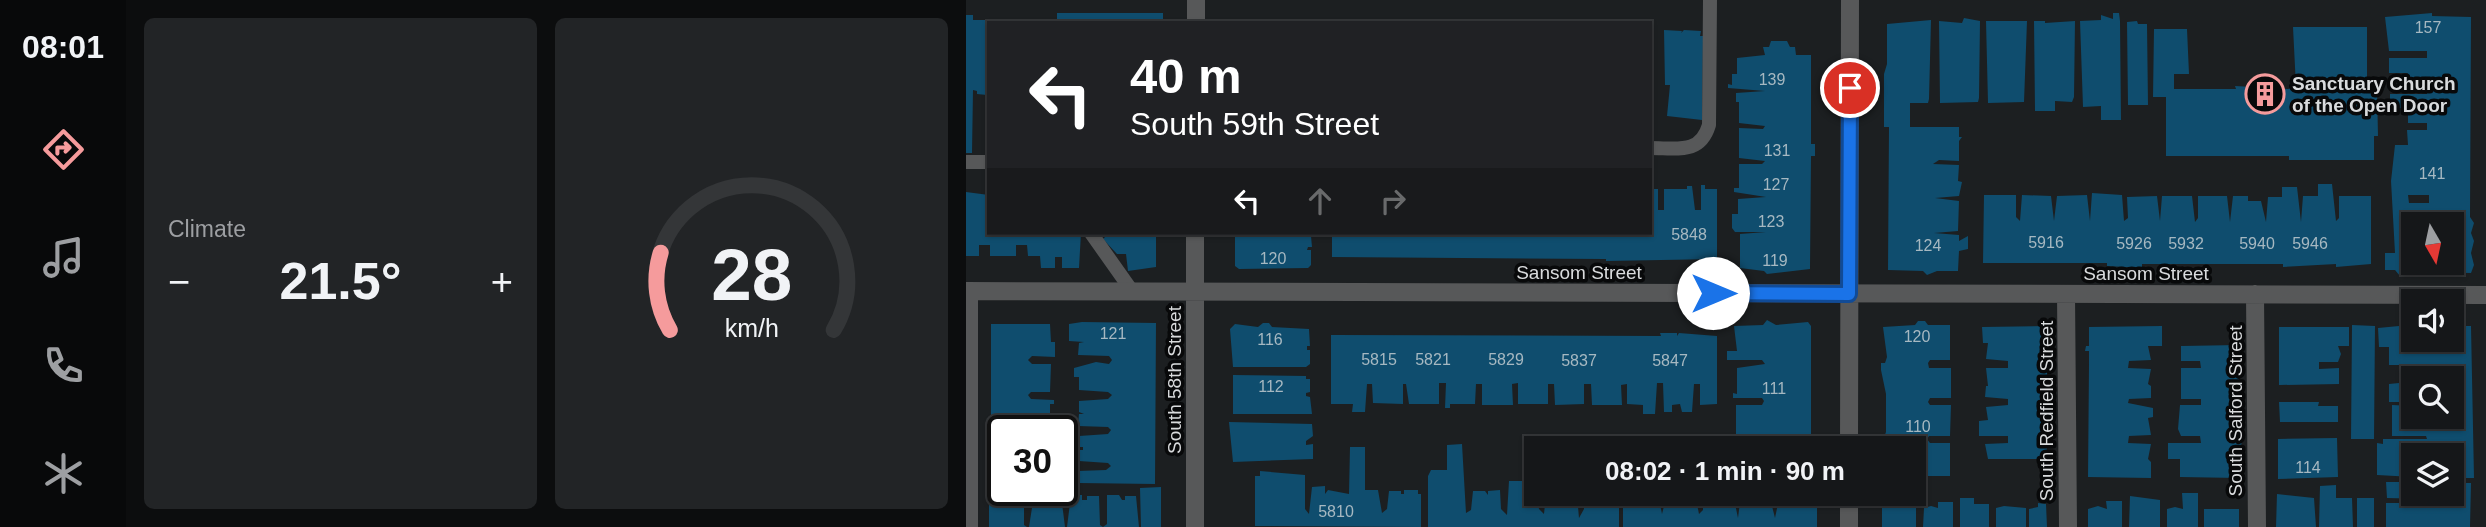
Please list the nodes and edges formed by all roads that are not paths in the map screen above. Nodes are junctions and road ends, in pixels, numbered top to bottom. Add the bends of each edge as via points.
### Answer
1 (1196, 0) edge
2 (1710, 0) edge
3 (1850, 0) edge
4 (1196, 21) edge
5 (1652, 148) edge
6 (966, 162) edge
7 (987, 162) edge
8 (1092, 235) edge
9 (1195, 235) edge
10 (968, 291) edge
11 (1132, 291) junction
12 (1195, 291) junction
13 (1849, 294) junction
14 (2066, 294) junction
15 (2255, 294) junction
16 (2486, 295) edge
17 (1849, 436) edge
18 (1849, 506) edge
19 (969, 527) edge
20 (1195, 527) edge
21 (1849, 527) edge
22 (2068, 527) edge
23 (2257, 527) edge

1 - 4 street
2 - 5 lane via 1709,125 1704,140 1696,146
3 - 13 street
6 - 7 lane
8 - 11 lane
9 - 12 street, South 58th Street
10 - 11 street, Sansom Street
10 - 19 street
11 - 12 street, Sansom Street
12 - 13 street, Sansom Street
12 - 20 street, South 58th Street
13 - 14 street, Sansom Street
13 - 17 street
14 - 15 street, Sansom Street
14 - 22 street, South Redfield Street
15 - 16 street, Sansom Street
15 - 23 street, South Salford Street
18 - 21 street

